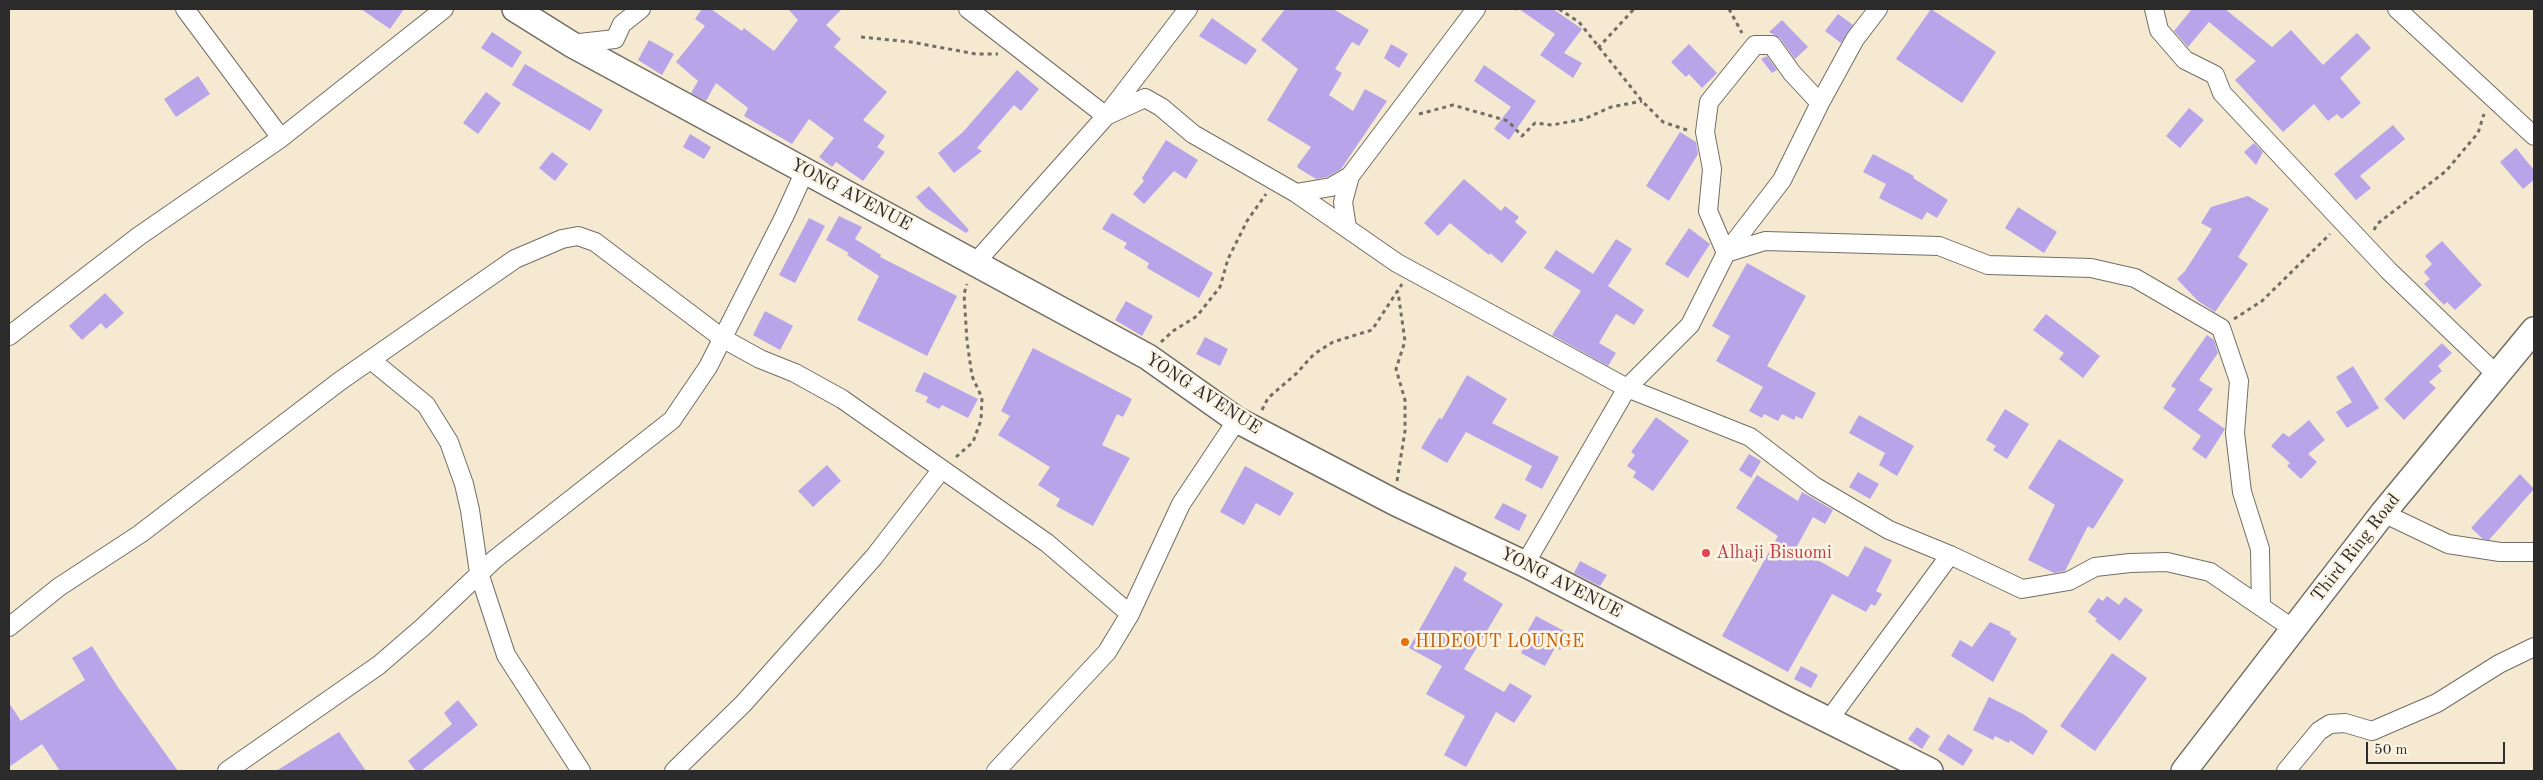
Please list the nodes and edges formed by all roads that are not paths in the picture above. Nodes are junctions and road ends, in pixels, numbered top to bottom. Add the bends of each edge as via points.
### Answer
1 (185, 9) edge
2 (444, 9) edge
3 (515, 9) edge
4 (641, 9) edge
5 (968, 9) edge
6 (1188, 9) edge
7 (1476, 9) edge
8 (1878, 9) edge
9 (2154, 9) edge
10 (2397, 9) edge
11 (571, 44) junction
12 (1820, 103) junction
13 (1106, 116) junction
14 (2534, 136) edge
15 (281, 138) junction
16 (806, 170) junction
17 (1350, 176) junction
18 (1296, 193) junction
19 (1347, 228) junction
20 (1726, 253) junction
21 (976, 262) junction
22 (2534, 330) edge
23 (9, 336) edge
24 (722, 338) junction
25 (371, 360) junction
26 (2497, 375) junction
27 (1627, 388) junction
28 (1245, 425) junction
29 (942, 469) junction
30 (2382, 513) junction
31 (2534, 552) edge
32 (1950, 555) junction
33 (1525, 564) junction
34 (479, 573) junction
35 (2261, 607) junction
36 (1130, 614) junction
37 (9, 627) edge
38 (2292, 628) junction
39 (2534, 647) edge
40 (1828, 720) junction
41 (1904, 766) edge
42 (226, 771) edge
43 (581, 771) edge
44 (674, 771) edge
45 (996, 771) edge
46 (1930, 771) edge
47 (2184, 771) edge
48 (2286, 771) edge

1 - 15 street
2 - 15 street
3 - 11 street, YONG AVENUE
4 - 11 street via 622,24 616,39
5 - 13 street
6 - 13 street
7 - 17 street
8 - 12 street via 1855,39
9 - 26 street via 2159,30 2185,60 2215,75 2222,93 2365,246
10 - 14 street
11 - 16 street, YONG AVENUE
12 - 20 street via 1782,180
12 - 20 street via 1772,45 1755,45 1708,102 1705,132 1712,169 1708,211
13 - 18 street via 1145,98 1193,134
13 - 21 street
15 - 23 street via 138,236
16 - 21 street, YONG AVENUE
16 - 24 street
17 - 18 street via 1331,188
17 - 19 street via 1343,202
18 - 19 street
19 - 27 street via 1397,263
20 - 27 street via 1690,325
20 - 35 street via 1765,240 1940,246 1988,265 2092,268 2135,278 2221,328 2239,381 2235,433 2242,492 2260,549
21 - 28 street, YONG AVENUE via 1148,357
22 - 26 street, Third Ring Road
24 - 25 street via 595,242 578,236 562,239 515,259
24 - 29 street via 842,399
24 - 34 street via 695,389 672,420
25 - 34 street via 426,405 449,442 470,510
25 - 37 street via 140,534 59,586
26 - 30 street, Third Ring Road
27 - 32 street via 1750,437 1814,486 1889,530
27 - 33 street
28 - 33 street, YONG AVENUE via 1396,503
28 - 36 street via 1181,504
29 - 36 street via 1047,543
29 - 44 street via 848,587 743,704
30 - 31 street via 2448,544 2500,552
30 - 38 street, Third Ring Road
32 - 35 street via 2022,590 2068,581 2094,567 2167,562 2210,572
32 - 40 street
33 - 40 street, YONG AVENUE
34 - 42 street via 379,665
34 - 43 street via 506,655
35 - 38 street
36 - 45 street via 1094,668
38 - 47 street, Third Ring Road
39 - 48 street via 2437,702 2372,731 2344,723 2330,724 2319,732
40 - 41 street, YONG AVENUE
41 - 46 street, YONG AVENUE

